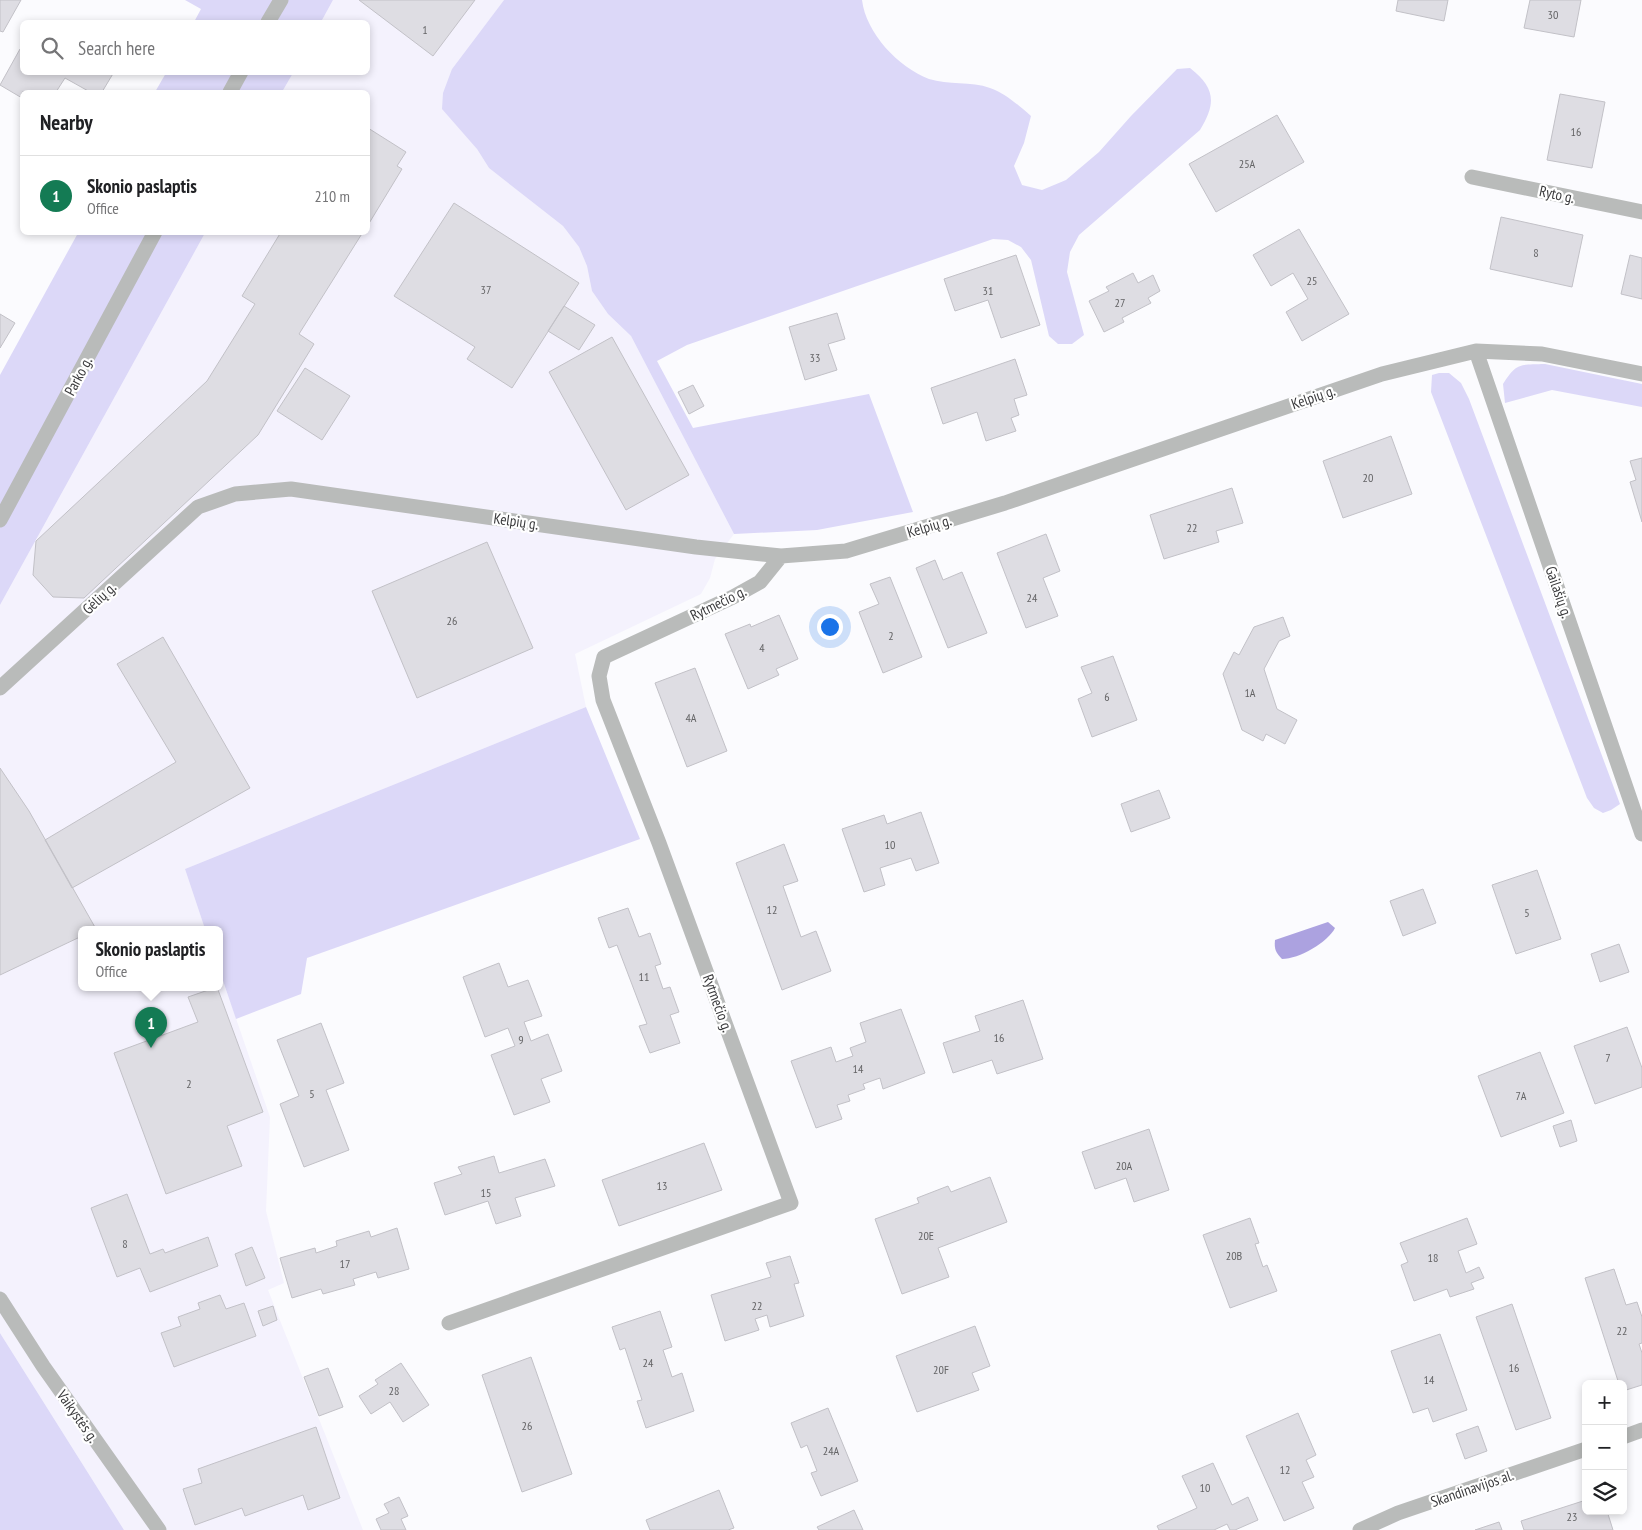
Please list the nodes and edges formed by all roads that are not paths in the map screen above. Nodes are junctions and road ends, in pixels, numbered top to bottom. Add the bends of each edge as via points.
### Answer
1 (281, 0) edge
2 (269, 20) edge
3 (239, 75) edge
4 (231, 90) edge
5 (1472, 176) dead end
6 (1642, 212) edge
7 (153, 235) edge
8 (1476, 351) junction
9 (1642, 374) edge
10 (198, 507) joint
11 (0, 520) edge
12 (782, 556) junction
13 (0, 688) edge
14 (1642, 834) edge
15 (0, 1299) edge
16 (449, 1323) dead end
17 (1642, 1430) edge
18 (1627, 1436) edge
19 (1582, 1450) edge
20 (160, 1530) edge
21 (1360, 1530) edge

1 - 2 street
3 - 4 street
5 - 6 street, Ryto g.
7 - 11 street, Parko g.
8 - 9 street, Kelpių g. via 1542,354
8 - 12 street, Kelpių g. via 1382,374 1005,503 846,551
8 - 14 street, Gailašių g.
10 - 12 street, Kelpių g. via 235,494 291,489 696,547
10 - 13 street, Gėlių g.
12 - 16 street, Rytmečio g. via 760,582 604,657 599,676 603,700 791,1203
15 - 20 street, Vaikystės g. via 43,1366
17 - 18 street
19 - 21 street, Skandinavijos al. via 1398,1513

